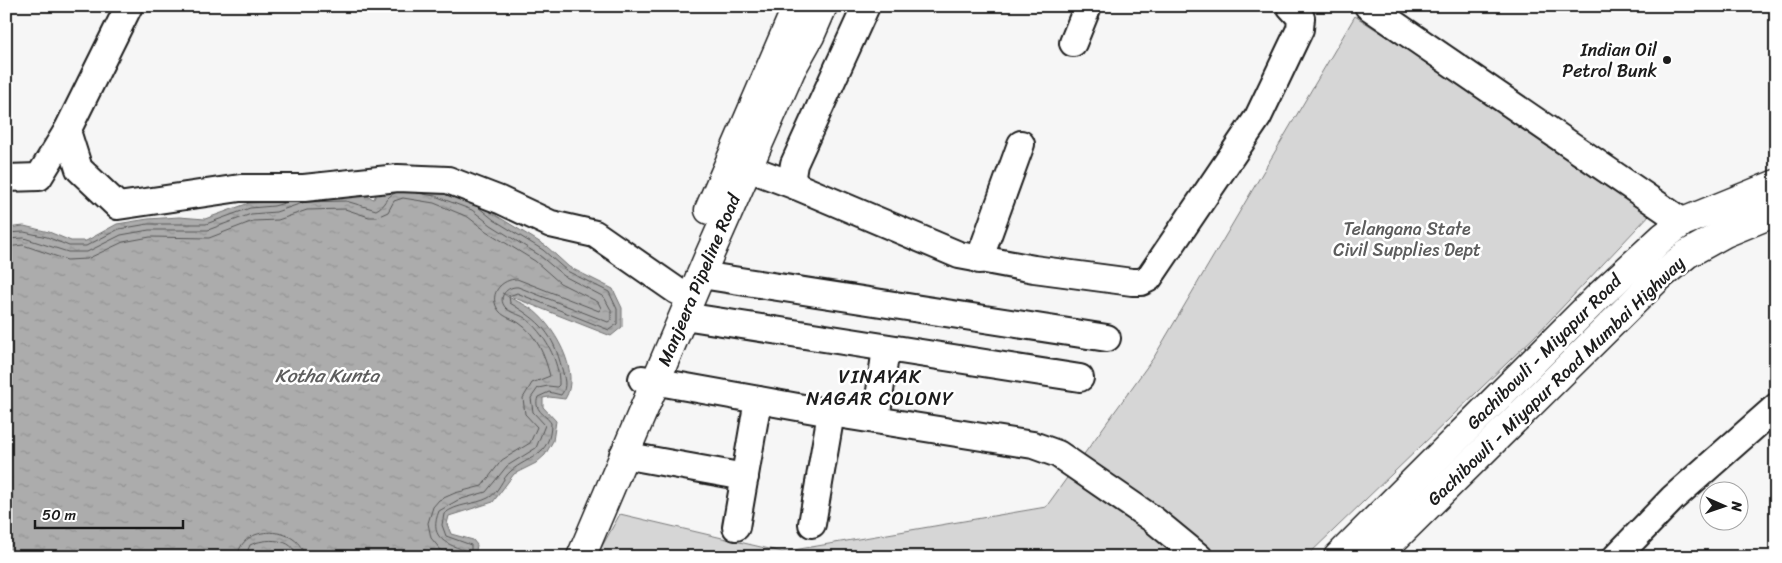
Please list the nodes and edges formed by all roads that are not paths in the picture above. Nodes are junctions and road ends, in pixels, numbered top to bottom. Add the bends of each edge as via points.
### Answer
1 (796, 6) edge
2 (822, 6) edge
3 (866, 6) edge
4 (1088, 6) edge
5 (1290, 6) edge
6 (1368, 6) edge
7 (126, 7) edge
8 (1073, 43) dead end
9 (782, 65) junction
10 (67, 132) junction
11 (1021, 144) dead end
12 (748, 168) junction
13 (6, 178) edge
14 (1776, 184) edge
15 (796, 186) junction
16 (1776, 212) edge
17 (1683, 222) junction
18 (979, 260) junction
19 (701, 275) junction
20 (681, 303) junction
21 (1107, 338) dead end
22 (886, 348) junction
23 (1080, 378) dead end
24 (649, 381) junction
25 (758, 400) junction
26 (1776, 407) edge
27 (831, 413) junction
28 (876, 420) junction
29 (624, 455) junction
30 (745, 477) junction
31 (1392, 523) junction
32 (812, 524) dead end
33 (736, 527) dead end
34 (562, 557) edge
35 (581, 557) edge
36 (1199, 557) edge
37 (1338, 557) edge
38 (1376, 557) edge
39 (1616, 557) edge

1 - 9 main road, Manjeera Pipeline Road
2 - 9 main road, Manjeera Pipeline Road via 810,36
3 - 15 street via 794,164 792,176
4 - 8 street
5 - 18 street via 1300,18 1300,29 1258,117 1149,278 1132,282
6 - 17 street
7 - 10 street
9 - 12 main road, Manjeera Pipeline Road
9 - 20 main road, Manjeera Pipeline Road
10 - 13 street via 39,177
10 - 20 street via 79,169 118,206 240,188 304,188 398,178 448,180 551,224 595,234
11 - 18 street
12 - 15 street
12 - 19 main road, Manjeera Pipeline Road
14 - 17 main road, Gachibowli - Miyapur Road
15 - 18 street via 959,255
16 - 31 main road, Gachibowli - Miyapur Road Mumbai Highway via 1725,233 1687,254
17 - 31 main road, Gachibowli - Miyapur Road via 1599,296
19 - 20 main road, Manjeera Pipeline Road
19 - 21 street
20 - 22 street
20 - 24 main road, Manjeera Pipeline Road
22 - 23 street
22 - 28 street
24 - 25 street
24 - 29 main road, Manjeera Pipeline Road
24 - 34 main road, Manjeera Pipeline Road
25 - 27 street
25 - 30 street
26 - 39 street via 1673,498
27 - 28 street
27 - 32 street
28 - 36 street via 1033,445 1058,454 1154,520
29 - 30 street
29 - 35 main road, Manjeera Pipeline Road
30 - 33 street
31 - 37 main road, Gachibowli - Miyapur Road
31 - 38 main road, Gachibowli - Miyapur Road Mumbai Highway

